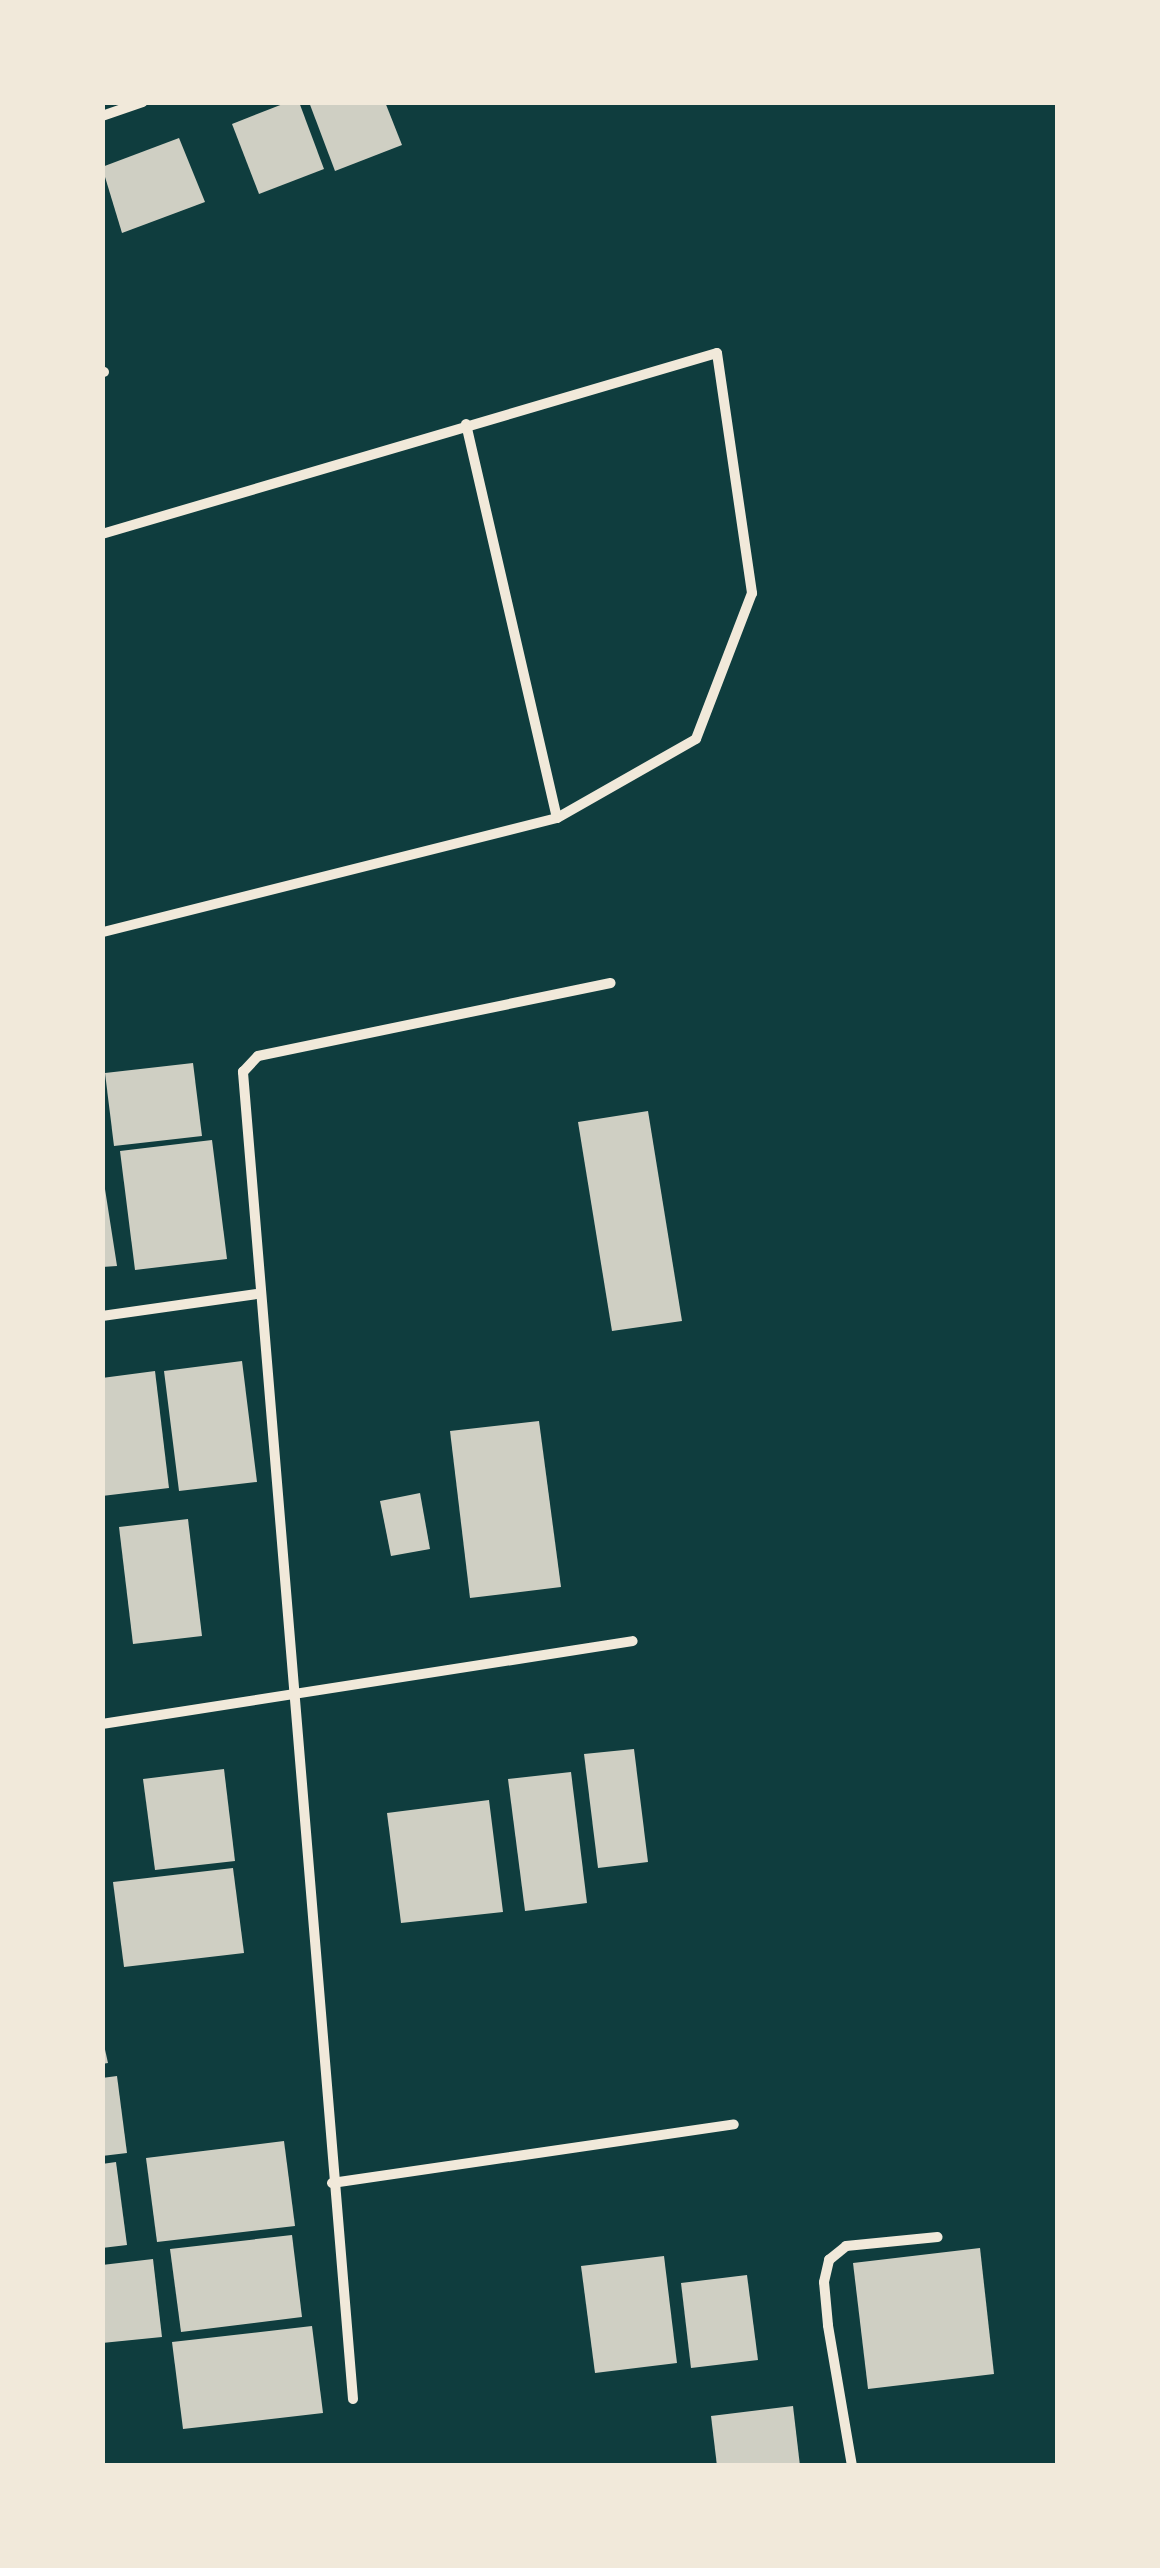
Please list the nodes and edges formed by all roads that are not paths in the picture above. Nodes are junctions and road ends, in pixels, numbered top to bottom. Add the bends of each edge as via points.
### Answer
1 (144, 102) edge
2 (102, 116) edge
3 (466, 424) junction
4 (102, 534) edge
5 (556, 818) junction
6 (102, 932) edge
7 (611, 983) dead end
8 (257, 1294) junction
9 (102, 1316) edge
10 (633, 1641) dead end
11 (290, 1694) junction
12 (102, 1724) edge
13 (734, 2124) dead end
14 (332, 2183) junction
15 (938, 2237) dead end
16 (353, 2399) dead end
17 (852, 2466) edge

1 - 2 street
3 - 4 street
3 - 5 street
3 - 5 street via 717,353 752,593 696,739
5 - 6 street
7 - 8 street via 258,1056 243,1072 240,1091
8 - 9 street
8 - 11 street
10 - 11 street
11 - 12 street
11 - 14 street
13 - 14 street
14 - 16 street
15 - 17 street via 846,2246 830,2260 824,2282 828,2325

